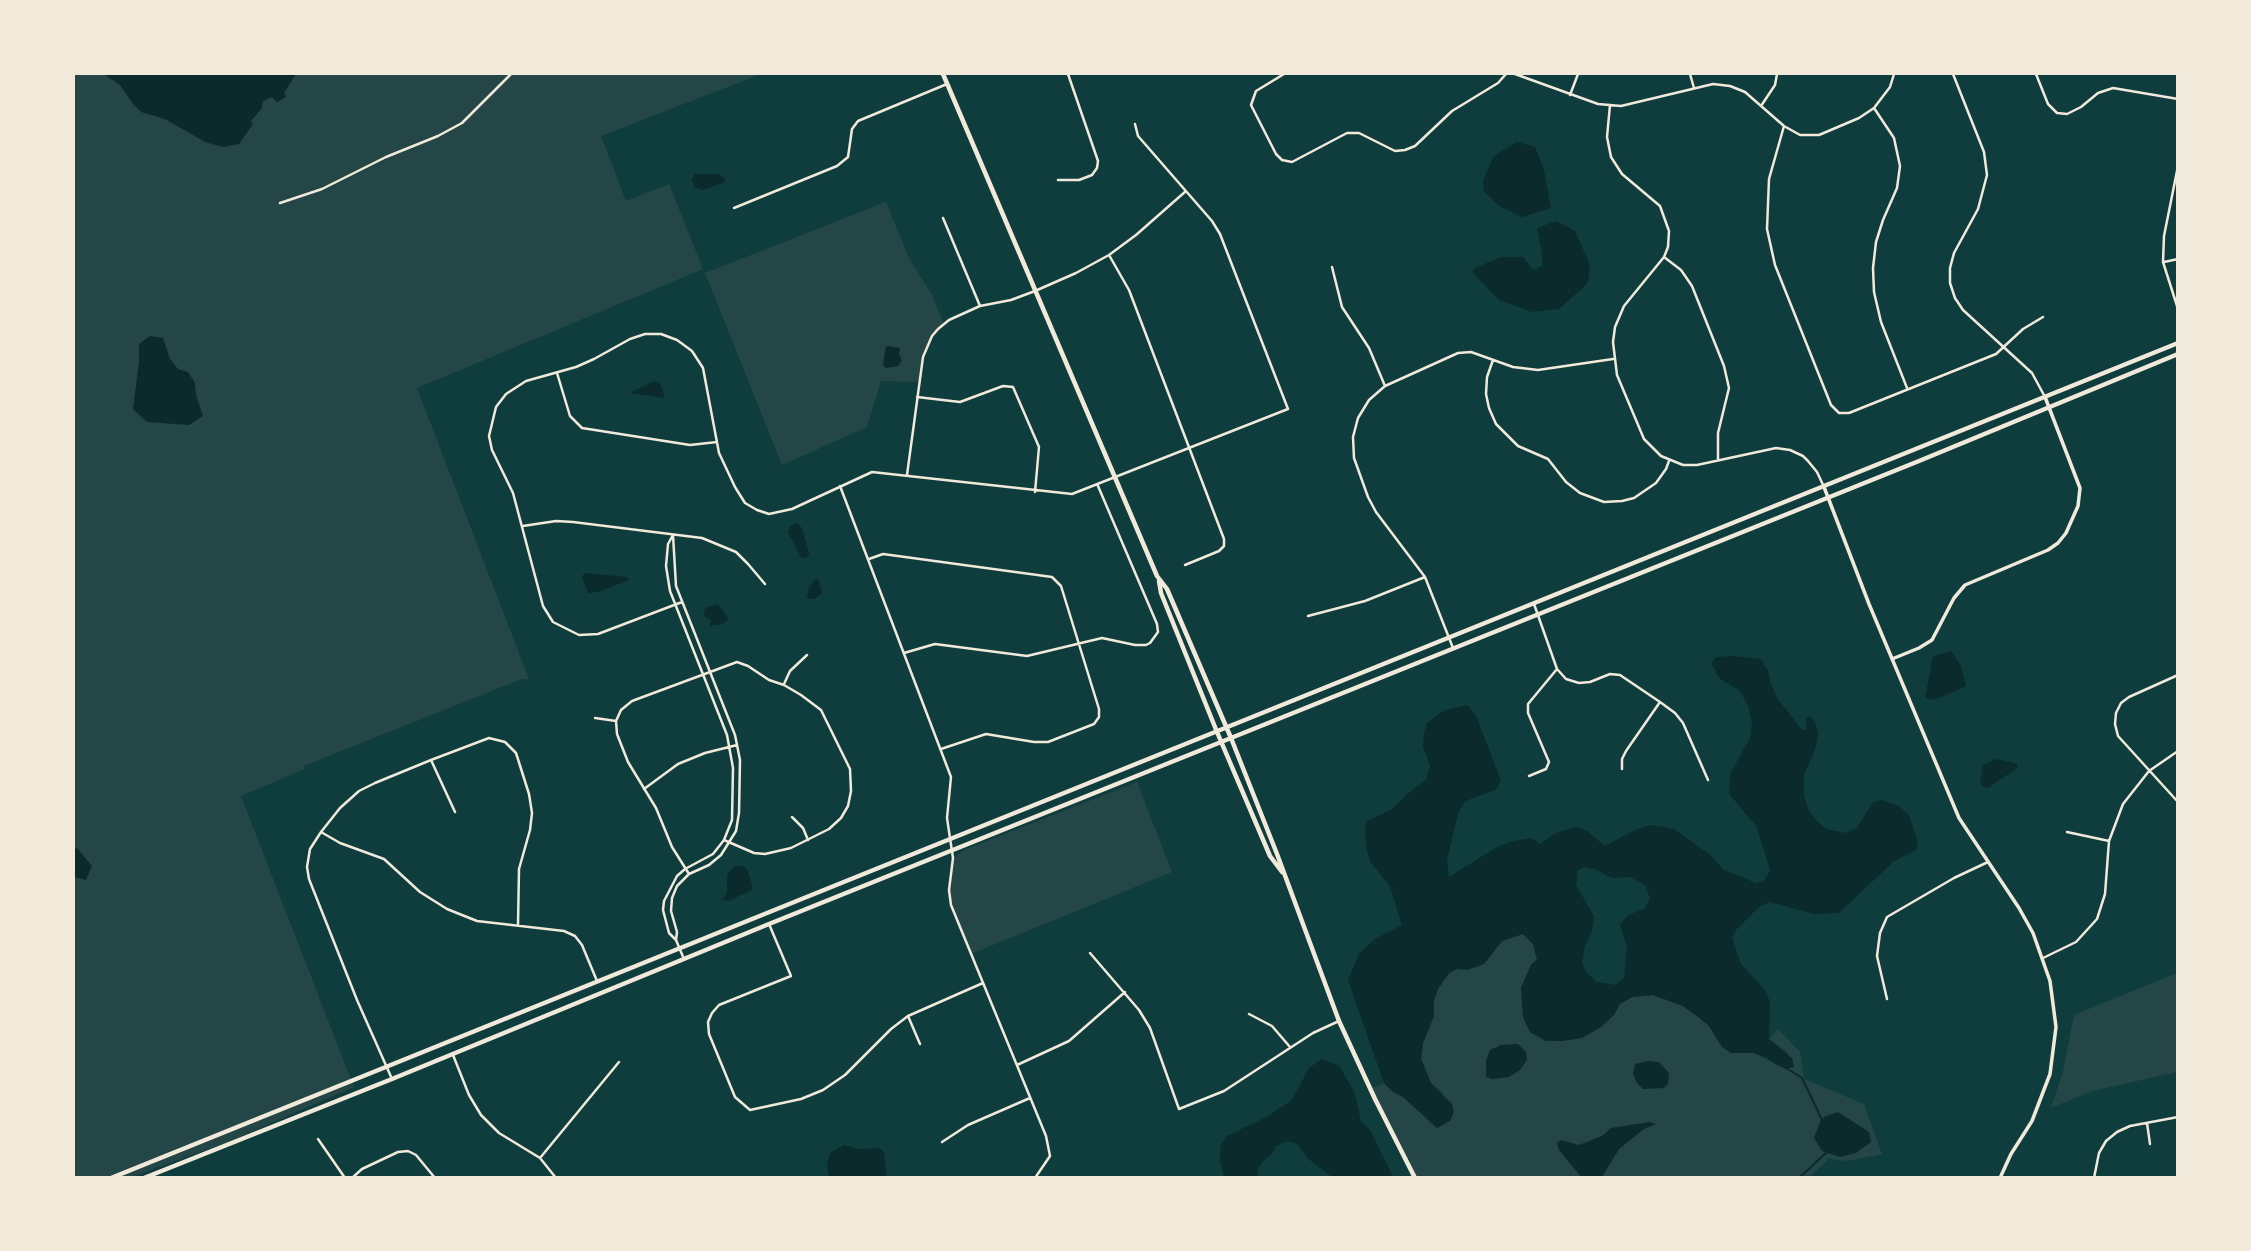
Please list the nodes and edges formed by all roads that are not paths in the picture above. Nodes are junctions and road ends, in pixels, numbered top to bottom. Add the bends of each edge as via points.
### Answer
1 (511, 74) edge
2 (943, 74) edge
3 (1068, 74) edge
4 (1284, 74) edge
5 (1506, 74) edge
6 (1515, 74) edge
7 (1578, 74) edge
8 (1690, 74) edge
9 (1777, 74) edge
10 (1894, 74) edge
11 (1953, 74) edge
12 (2036, 74) edge
13 (947, 84) junction
14 (1694, 88) junction
15 (1570, 94) junction
16 (2178, 99) edge
17 (1611, 105) junction
18 (1761, 106) junction
19 (1874, 108) junction
20 (1135, 124) dead end
21 (1784, 126) junction
22 (2178, 166) edge
23 (1058, 180) dead end
24 (1186, 191) junction
25 (280, 204) dead end
26 (734, 208) dead end
27 (943, 218) dead end
28 (1109, 255) junction
29 (1664, 257) junction
30 (2178, 260) edge
31 (2164, 262) junction
32 (1332, 267) dead end
33 (1035, 291) junction
34 (980, 306) junction
35 (2178, 309) edge
36 (2043, 317) dead end
37 (2178, 343) edge
38 (2004, 347) junction
39 (2178, 354) edge
40 (1493, 359) junction
41 (1613, 359) junction
42 (557, 373) junction
43 (1385, 386) junction
44 (1908, 390) junction
45 (917, 397) junction
46 (2045, 397) junction
47 (2049, 407) junction
48 (717, 442) junction
49 (1189, 447) junction
50 (1718, 460) junction
51 (1669, 461) junction
52 (907, 475) junction
53 (1114, 478) junction
54 (1097, 485) junction
55 (840, 486) junction
56 (1824, 487) junction
57 (1035, 492) junction
58 (1827, 497) junction
59 (523, 526) junction
60 (673, 535) junction
61 (869, 559) junction
62 (1185, 565) dead end
63 (1425, 577) junction
64 (1159, 579) junction
65 (765, 584) dead end
66 (682, 602) junction
67 (675, 604) junction
68 (1534, 604) junction
69 (1538, 614) junction
70 (1308, 616) dead end
71 (1450, 638) junction
72 (1079, 642) junction
73 (1453, 648) junction
74 (904, 653) junction
75 (807, 655) dead end
76 (1892, 659) junction
77 (1557, 669) junction
78 (709, 671) junction
79 (703, 674) junction
80 (2178, 676) edge
81 (784, 685) junction
82 (1660, 702) junction
83 (595, 718) dead end
84 (616, 721) junction
85 (1226, 728) junction
86 (1217, 732) junction
87 (1231, 738) junction
88 (1222, 741) junction
89 (737, 745) junction
90 (730, 746) junction
91 (942, 749) junction
92 (2178, 751) edge
93 (431, 760) junction
94 (1622, 769) dead end
95 (2149, 771) junction
96 (1529, 776) dead end
97 (1708, 780) dead end
98 (644, 789) junction
99 (2178, 802) edge
100 (455, 812) dead end
101 (792, 817) dead end
102 (321, 832) junction
103 (2067, 832) dead end
104 (808, 839) junction
105 (950, 839) junction
106 (724, 840) junction
107 (2109, 841) junction
108 (730, 843) junction
109 (951, 851) junction
110 (1988, 862) junction
111 (685, 869) junction
112 (689, 874) junction
113 (1284, 876) junction
114 (769, 924) junction
115 (518, 925) junction
116 (676, 940) junction
117 (679, 948) junction
118 (1090, 953) dead end
119 (2043, 958) junction
120 (684, 959) junction
121 (597, 981) junction
122 (983, 984) junction
123 (1125, 992) junction
124 (1888, 999) dead end
125 (1250, 1014) dead end
126 (908, 1016) junction
127 (1339, 1021) junction
128 (920, 1044) dead end
129 (1290, 1047) junction
130 (452, 1054) junction
131 (619, 1062) dead end
132 (1017, 1065) junction
133 (386, 1066) junction
134 (393, 1079) junction
135 (1030, 1098) junction
136 (2178, 1117) edge
137 (2147, 1123) junction
138 (318, 1139) dead end
139 (942, 1142) dead end
140 (2150, 1144) dead end
141 (540, 1158) junction
142 (120, 1176) edge
143 (111, 1178) edge
144 (144, 1178) edge
145 (345, 1178) edge
146 (352, 1178) edge
147 (435, 1178) edge
148 (556, 1178) edge
149 (1035, 1178) edge
150 (1415, 1178) edge
151 (2000, 1178) edge
152 (2094, 1178) edge

1 - 25 street via 462,123 439,136
2 - 13 main road
3 - 23 street via 1098,161 1092,175
4 - 5 street via 1259,89 1251,101 1276,154 1292,162 1347,133 1359,133 1395,151 1415,146 1452,111
6 - 15 street
7 - 15 street
8 - 14 street
9 - 18 street
10 - 19 street
11 - 38 street via 1984,152 1987,174 1978,209 1954,253 1950,283 1963,310
12 - 16 street via 2048,104 2057,113 2067,114 2113,88
13 - 26 street via 858,121 852,129 848,157 837,166
13 - 33 main road
14 - 17 street
14 - 18 street via 1730,86
15 - 17 street
17 - 29 street via 1607,137 1611,157 1622,174 1653,198 1667,220
18 - 21 street
19 - 21 street via 1819,135 1800,135
19 - 44 street via 1894,138 1900,166 1897,188 1876,242 1874,292 1881,323
20 - 24 street via 1138,136
21 - 44 street via 1769,179 1767,229 1775,265 1832,405 1839,413 1849,413
22 - 31 street via 2164,236
24 - 28 street
24 - 49 street via 1220,234 1288,409
27 - 34 street
28 - 33 street
28 - 49 street via 1129,290
29 - 41 street via 1620,315
29 - 50 street via 1690,282 1724,366 1729,388 1718,433
30 - 31 street
31 - 35 street
32 - 43 street via 1342,307 1369,348
33 - 34 street
33 - 53 main road
34 - 45 street via 949,320 932,336 923,356
36 - 38 street
37 - 46 main road
38 - 44 street
38 - 46 street via 2032,373
39 - 47 main road
40 - 41 street via 1538,370
40 - 43 street via 1458,353
40 - 51 street via 1486,394 1496,424 1518,446 1551,462 1580,493 1604,502 1634,498 1656,483
41 - 51 street via 1644,439
42 - 48 street via 570,416 582,428 690,445
42 - 48 street via 645,334 677,340 692,351 703,368
42 - 59 street via 516,387 496,407 491,421 492,450
43 - 63 street via 1358,418 1354,458 1376,512
45 - 52 street
45 - 57 street via 960,402 1003,386 1013,387 1039,447
46 - 47 street
46 - 56 main road
47 - 58 main road
47 - 76 street via 2080,488 2066,533 2048,550 1965,586 1931,640
48 - 55 street via 735,487 745,503 757,510 781,513
49 - 53 street
49 - 62 street via 1224,546
50 - 51 street via 1692,465
50 - 56 street via 1786,450 1803,456
52 - 55 street via 872,472
52 - 57 street
53 - 54 street
53 - 64 main road
54 - 57 street via 1072,495
54 - 72 street via 1158,632 1146,645 1102,638
55 - 61 street
56 - 58 street
56 - 68 main road
58 - 69 main road
58 - 76 street
59 - 60 street via 573,522
59 - 67 street via 543,607 562,628 579,635 598,634
60 - 65 street via 702,538 736,552
60 - 66 street via 674,570
60 - 67 street via 666,566
61 - 72 street via 883,554 1052,577 1062,586
61 - 74 street
63 - 70 street via 1365,601
63 - 71 street
64 - 85 main road
64 - 86 main road
66 - 67 street
66 - 78 street
67 - 79 street
68 - 69 street
68 - 71 main road
69 - 73 main road
69 - 77 street
71 - 73 street
71 - 85 main road
72 - 74 street via 1027,656 935,644
72 - 91 street via 1099,709 1094,724 1048,742 986,734
73 - 87 main road
74 - 91 street
75 - 81 street via 790,671
76 - 110 street via 1959,818
77 - 82 street via 1566,679 1579,683 1620,675
77 - 96 street via 1528,704 1549,762 1546,769
78 - 79 street
78 - 81 street via 737,662
78 - 89 street
79 - 84 street via 632,701
79 - 90 street
80 - 95 street via 2129,697 2116,713 2118,736
81 - 104 street via 821,710 850,769 851,791 841,818
82 - 94 street via 1626,751
82 - 97 street via 1683,723
83 - 84 street
84 - 98 street via 622,749
85 - 86 main road
85 - 87 main road
86 - 88 main road
86 - 105 main road
87 - 88 main road
87 - 113 main road
88 - 109 main road
88 - 113 main road via 1270,856
89 - 90 street
89 - 108 street via 739,813
90 - 98 street via 678,764
90 - 106 street via 733,812
91 - 105 street via 951,777
92 - 95 street
93 - 100 street
93 - 102 street via 359,791
93 - 115 street via 489,738 505,742 516,753 532,813 519,869
95 - 99 street
95 - 107 street via 2123,804
98 - 111 street
101 - 104 street
102 - 115 street via 384,859 447,909 477,921
102 - 133 street via 310,849 309,879
103 - 107 street
104 - 108 street via 765,853
105 - 109 street
105 - 117 main road
106 - 108 street
106 - 111 street via 713,853
107 - 119 street via 2105,894 2097,919 2076,942
108 - 112 street via 709,865
109 - 114 main road
109 - 122 street via 951,905
110 - 119 street via 2019,908
110 - 124 street via 1887,917 1877,956
111 - 112 street
111 - 116 street via 671,884 663,910 668,933
112 - 116 street via 672,898
113 - 127 main road
114 - 120 main road
114 - 126 street via 791,976 719,1005 708,1023 735,1097 750,1110 823,1090
115 - 121 street via 575,936
116 - 117 street
117 - 120 street
117 - 121 main road
118 - 123 street
119 - 151 street via 2055,1004 2055,1051 2032,1121
120 - 130 main road
121 - 133 main road
122 - 126 street
122 - 132 street
123 - 129 street via 1150,1028 1179,1109 1224,1091
123 - 132 street via 1069,1041
125 - 129 street via 1272,1026
126 - 128 street
127 - 129 street
127 - 150 main road
130 - 134 main road
130 - 141 street via 481,1115 499,1133
131 - 141 street
132 - 135 street
133 - 134 street
133 - 142 main road
134 - 144 main road
135 - 139 street via 968,1125
135 - 149 street via 1050,1156
136 - 137 street
137 - 140 street
137 - 152 street via 2130,1126 2106,1141
138 - 145 street
141 - 148 street
142 - 143 main road
146 - 147 street via 362,1169 408,1151

